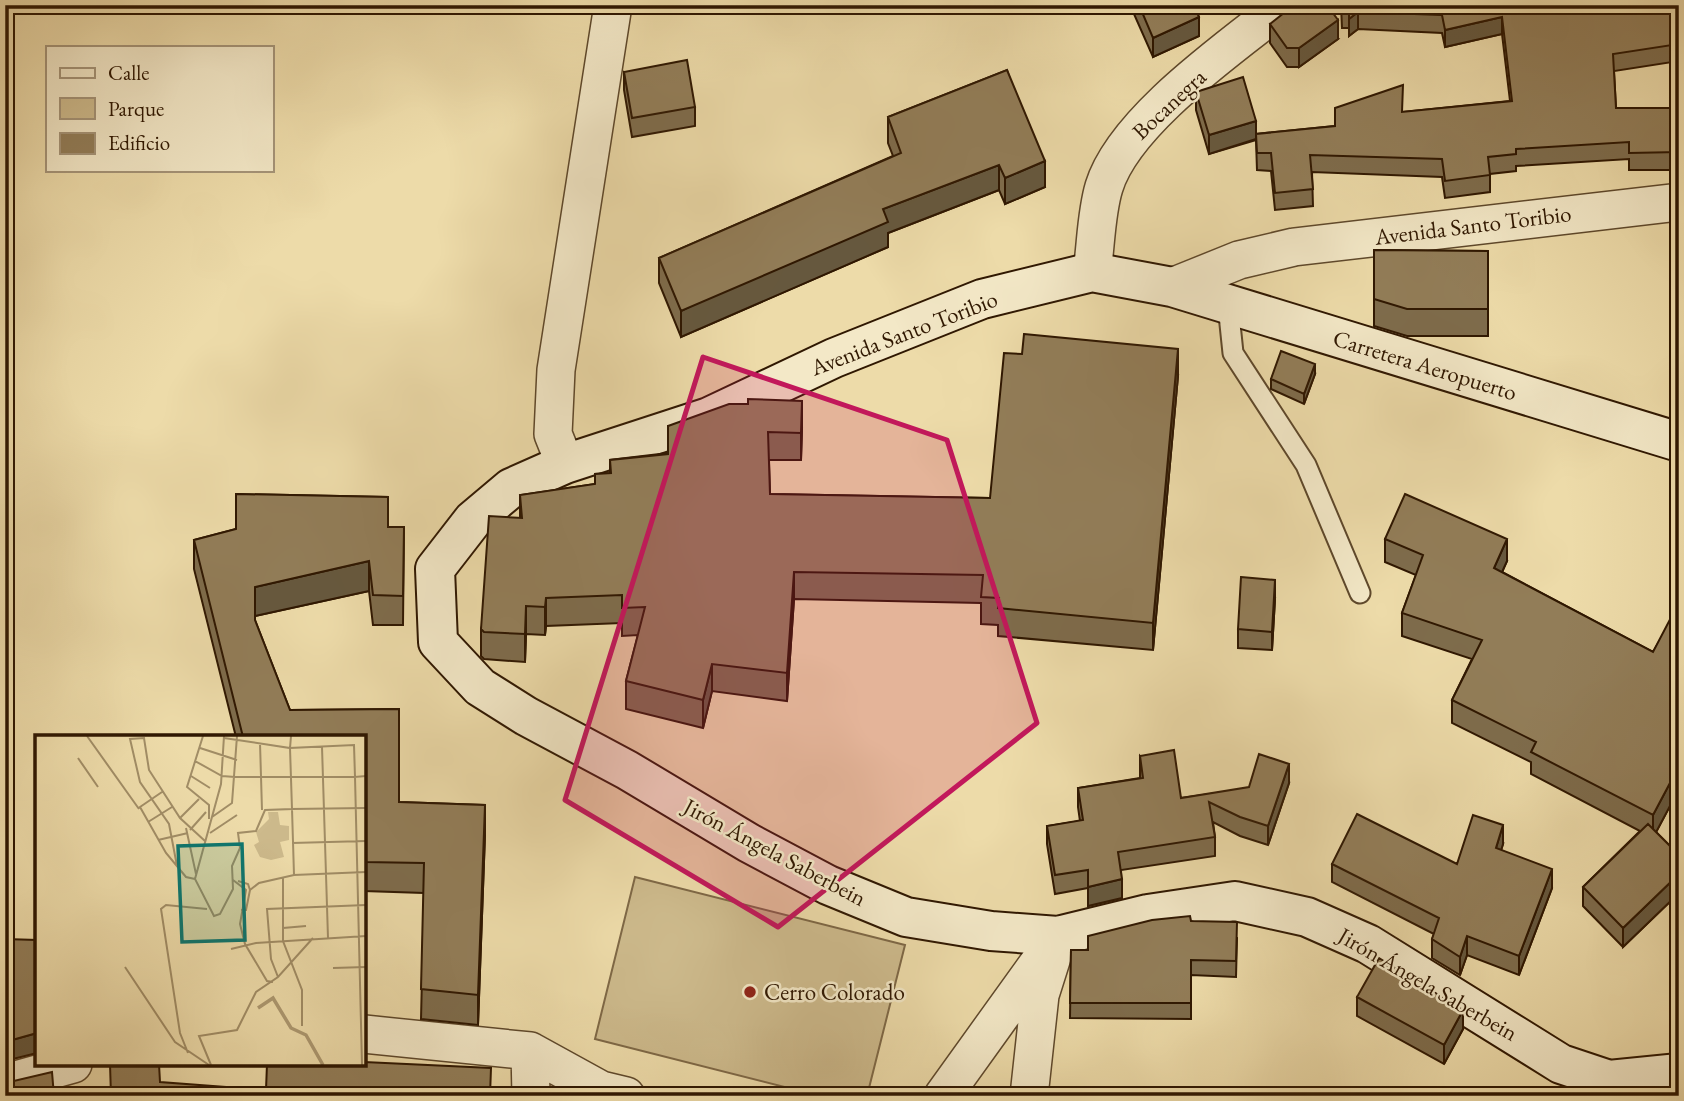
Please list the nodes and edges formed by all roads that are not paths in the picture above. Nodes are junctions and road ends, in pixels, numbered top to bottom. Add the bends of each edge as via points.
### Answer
1 (613, 5) edge
2 (1284, 5) edge
3 (1679, 202) edge
4 (1092, 272) junction
5 (1172, 287) junction
6 (1228, 305) junction
7 (1679, 442) edge
8 (565, 464) junction
9 (1360, 593) dead end
10 (480, 687) joint
11 (1058, 936) junction
12 (366, 1034) edge
13 (530, 1051) junction
14 (66, 1066) edge
15 (1679, 1073) edge
16 (5, 1083) edge
17 (531, 1096) edge
18 (626, 1096) edge
19 (943, 1096) edge
20 (1029, 1096) edge

1 - 8 street via 556,370 554,434
2 - 4 street, Bocanegra via 1145,121 1123,148 1104,188
3 - 5 street, Avenida Santo Toribio via 1294,247 1240,260
4 - 5 main road, Avenida Santo Toribio
4 - 8 main road, Avenida Santo Toribio via 982,299 834,358 709,417
5 - 6 main road, Carretera Aeropuerto
6 - 7 main road, Carretera Aeropuerto
6 - 9 lane via 1233,353 1306,465
8 - 10 main road, Avenida Santo Toribio via 511,488 473,520 435,569 438,642
10 - 11 main road, Jirón Ángela Saberbein via 828,885 906,917
11 - 15 main road, Jirón Ángela Saberbein via 1148,914 1235,901 1307,917 1368,944 1561,1064 1609,1080
11 - 19 street
11 - 20 street via 1040,995
12 - 13 street
13 - 17 street
13 - 18 street via 601,1090
14 - 16 street

